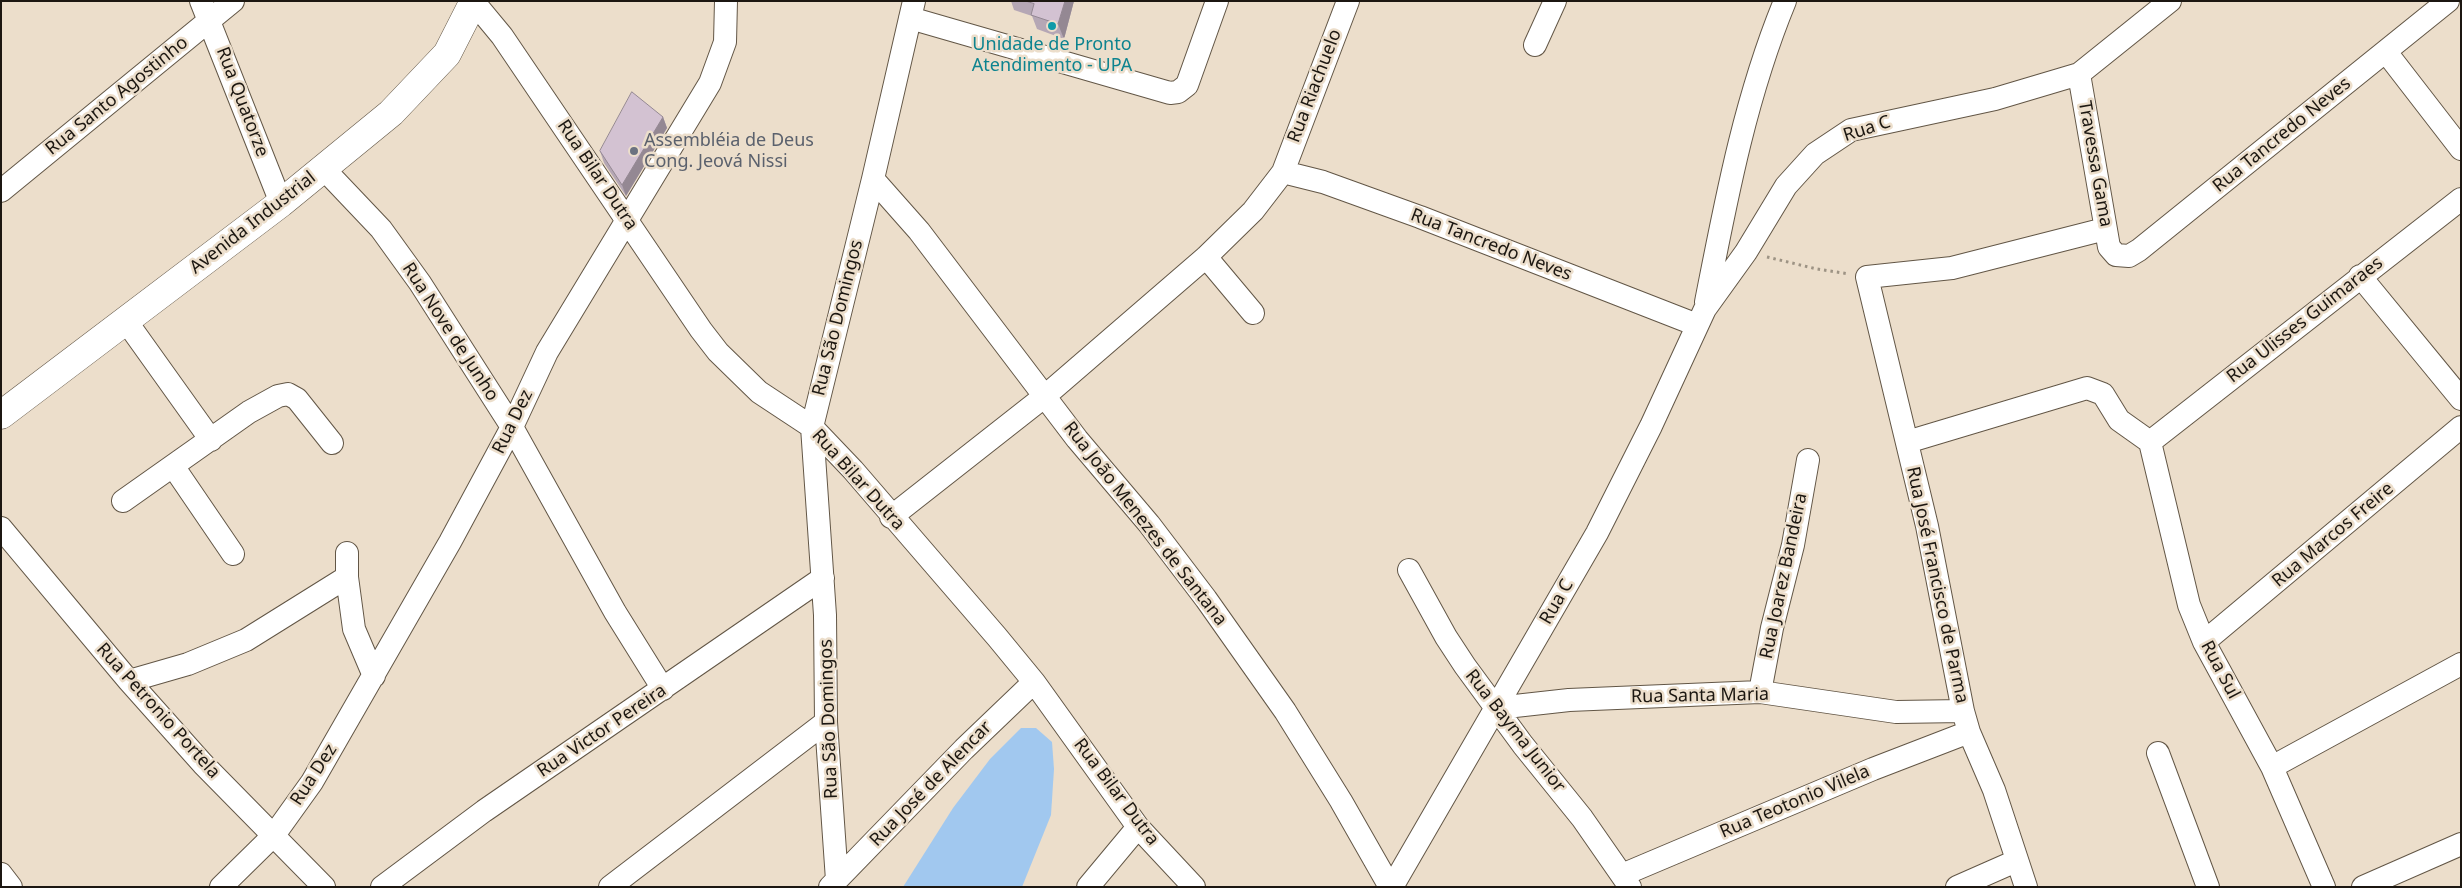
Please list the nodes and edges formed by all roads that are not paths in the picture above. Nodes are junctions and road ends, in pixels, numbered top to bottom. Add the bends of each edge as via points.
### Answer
1 (233, 1) edge
2 (473, 1) edge
3 (726, 1) edge
4 (1218, 1) edge
5 (1348, 1) edge
6 (1555, 1) edge
7 (1785, 1) edge
8 (2170, 1) edge
9 (2448, 1) edge
10 (205, 10) edge
11 (912, 10) edge
12 (1535, 45) dead end
13 (2386, 52) junction
14 (2080, 74) junction
15 (2461, 149) edge
16 (324, 169) junction
17 (1283, 172) junction
18 (873, 179) junction
19 (1, 191) edge
20 (2461, 200) edge
21 (281, 203) junction
22 (627, 221) junction
23 (2105, 229) junction
24 (2112, 252) joint
25 (1206, 257) junction
26 (2360, 276) junction
27 (1253, 313) dead end
28 (1701, 317) junction
29 (126, 321) junction
30 (1045, 396) junction
31 (2461, 399) edge
32 (1, 415) edge
33 (512, 427) junction
34 (812, 427) junction
35 (2461, 427) edge
36 (211, 440) junction
37 (1907, 442) junction
38 (2150, 442) junction
39 (332, 443) dead end
40 (1808, 460) dead end
41 (173, 466) junction
42 (123, 501) dead end
43 (891, 517) junction
44 (1, 528) edge
45 (347, 553) dead end
46 (233, 554) dead end
47 (1409, 570) dead end
48 (347, 577) junction
49 (823, 578) junction
50 (2204, 642) junction
51 (2461, 664) edge
52 (374, 676) junction
53 (129, 681) junction
54 (1034, 682) junction
55 (663, 689) junction
56 (1760, 692) junction
57 (1497, 708) junction
58 (1963, 711) junction
59 (826, 722) junction
60 (1969, 732) junction
61 (2158, 754) dead end
62 (2272, 767) junction
63 (1138, 827) junction
64 (274, 835) junction
65 (2461, 844) edge
66 (2016, 861) junction
67 (1, 874) edge
68 (1626, 881) edge
69 (833, 883) edge
70 (11, 887) edge
71 (221, 887) edge
72 (324, 887) edge
73 (382, 887) edge
74 (610, 887) edge
75 (1088, 887) edge
76 (1194, 887) edge
77 (1391, 887) edge
78 (1957, 887) edge
79 (2026, 887) edge
80 (2208, 887) edge
81 (2324, 887) edge
82 (2363, 887) edge

1 - 10 street, Rua Santo Agostinho
2 - 16 street, Avenida Industrial via 447,54 391,113
2 - 22 street, Rua Bilar Dutra via 502,36
3 - 22 street, Rua Dez via 725,42 718,67 698,107
4 - 11 street via 1187,85 1178,92 1164,92
5 - 17 street, Rua Riachuelo
6 - 12 street
7 - 28 street, Rua C via 1761,63 1744,122
8 - 14 street
9 - 13 street, Rua Tancredo Neves
10 - 19 street, Rua Santo Agostinho
10 - 21 street, Rua Quatorze
11 - 18 street, Rua São Domingos
13 - 15 street
13 - 24 street, Rua Tancredo Neves via 2139,250 2129,256
14 - 23 street, Travessa Gama
14 - 28 street, Rua C via 1995,99 1851,130 1815,154 1786,186
16 - 21 street, Avenida Industrial
16 - 33 street, Rua Nove de Junho via 381,229 420,283
17 - 25 street, Rua Riachuelo via 1253,212
17 - 28 street, Rua Tancredo Neves via 1323,182
18 - 30 street, Rua João Menezes de Santana via 918,231
18 - 34 street, Rua São Domingos
20 - 26 street, Rua Ulisses Guimaraes
21 - 29 street, Avenida Industrial
22 - 33 street, Rua Dez via 547,352
22 - 34 street, Rua Bilar Dutra via 718,352 759,392
23 - 24 street, Travessa Gama
23 - 37 street, Rua José Francisco de Parma via 1952,268 1867,277
25 - 27 street
25 - 30 street, Rua Riachuelo
26 - 31 street
26 - 38 street, Rua Ulisses Guimaraes
28 - 57 street, Rua C via 1597,533
29 - 32 street, Avenida Industrial
29 - 36 street
30 - 43 street, Rua Riachuelo
30 - 77 street, Rua João Menezes de Santana via 1148,524 1246,655 1341,801
33 - 52 street, Rua Dez
33 - 55 street, Rua Nove de Junho via 615,612
34 - 43 street, Rua Bilar Dutra
34 - 49 street, Rua São Domingos
35 - 50 street, Rua Marcos Freire
36 - 39 street via 272,398 283,394 294,397 305,406
36 - 41 street
37 - 38 street via 2087,388 2103,394 2119,420
37 - 58 street, Rua José Francisco de Parma via 1944,604
38 - 50 street, Rua Sul via 2189,605
40 - 56 street, Rua Joarez Bandeira via 1793,545
41 - 42 street
41 - 46 street
43 - 54 street, Rua Bilar Dutra
44 - 53 street, Rua Petronio Portela
45 - 48 street
47 - 57 street, Rua Bayma Junior via 1446,637
48 - 52 street via 354,629
48 - 53 street via 246,640 188,664
49 - 55 street, Rua Victor Pereira
49 - 59 street, Rua São Domingos
50 - 62 street, Rua Sul
51 - 62 street
52 - 64 street, Rua Dez via 312,782
53 - 64 street, Rua Petronio Portela via 203,764
54 - 63 street, Rua Bilar Dutra
54 - 69 street, Rua José de Alencar
55 - 73 street, Rua Victor Pereira via 484,811
56 - 57 street, Rua Santa Maria via 1569,700
56 - 58 street, Rua Santa Maria via 1896,712
57 - 68 street, Rua Bayma Junior
57 - 77 street, Rua C
58 - 60 street, Rua José Francisco de Parma
59 - 69 street, Rua São Domingos
59 - 74 street
60 - 66 street, Rua José Francisco de Parma via 1994,790
60 - 68 street, Rua Teotonio Vilela via 1873,769
61 - 80 street
62 - 81 street, Rua Sul
63 - 75 street
63 - 76 street, Rua Bilar Dutra
64 - 71 street, Rua Dez
64 - 72 street, Rua Petronio Portela
65 - 82 street
66 - 78 street
66 - 79 street, Rua José Francisco de Parma
67 - 70 street

